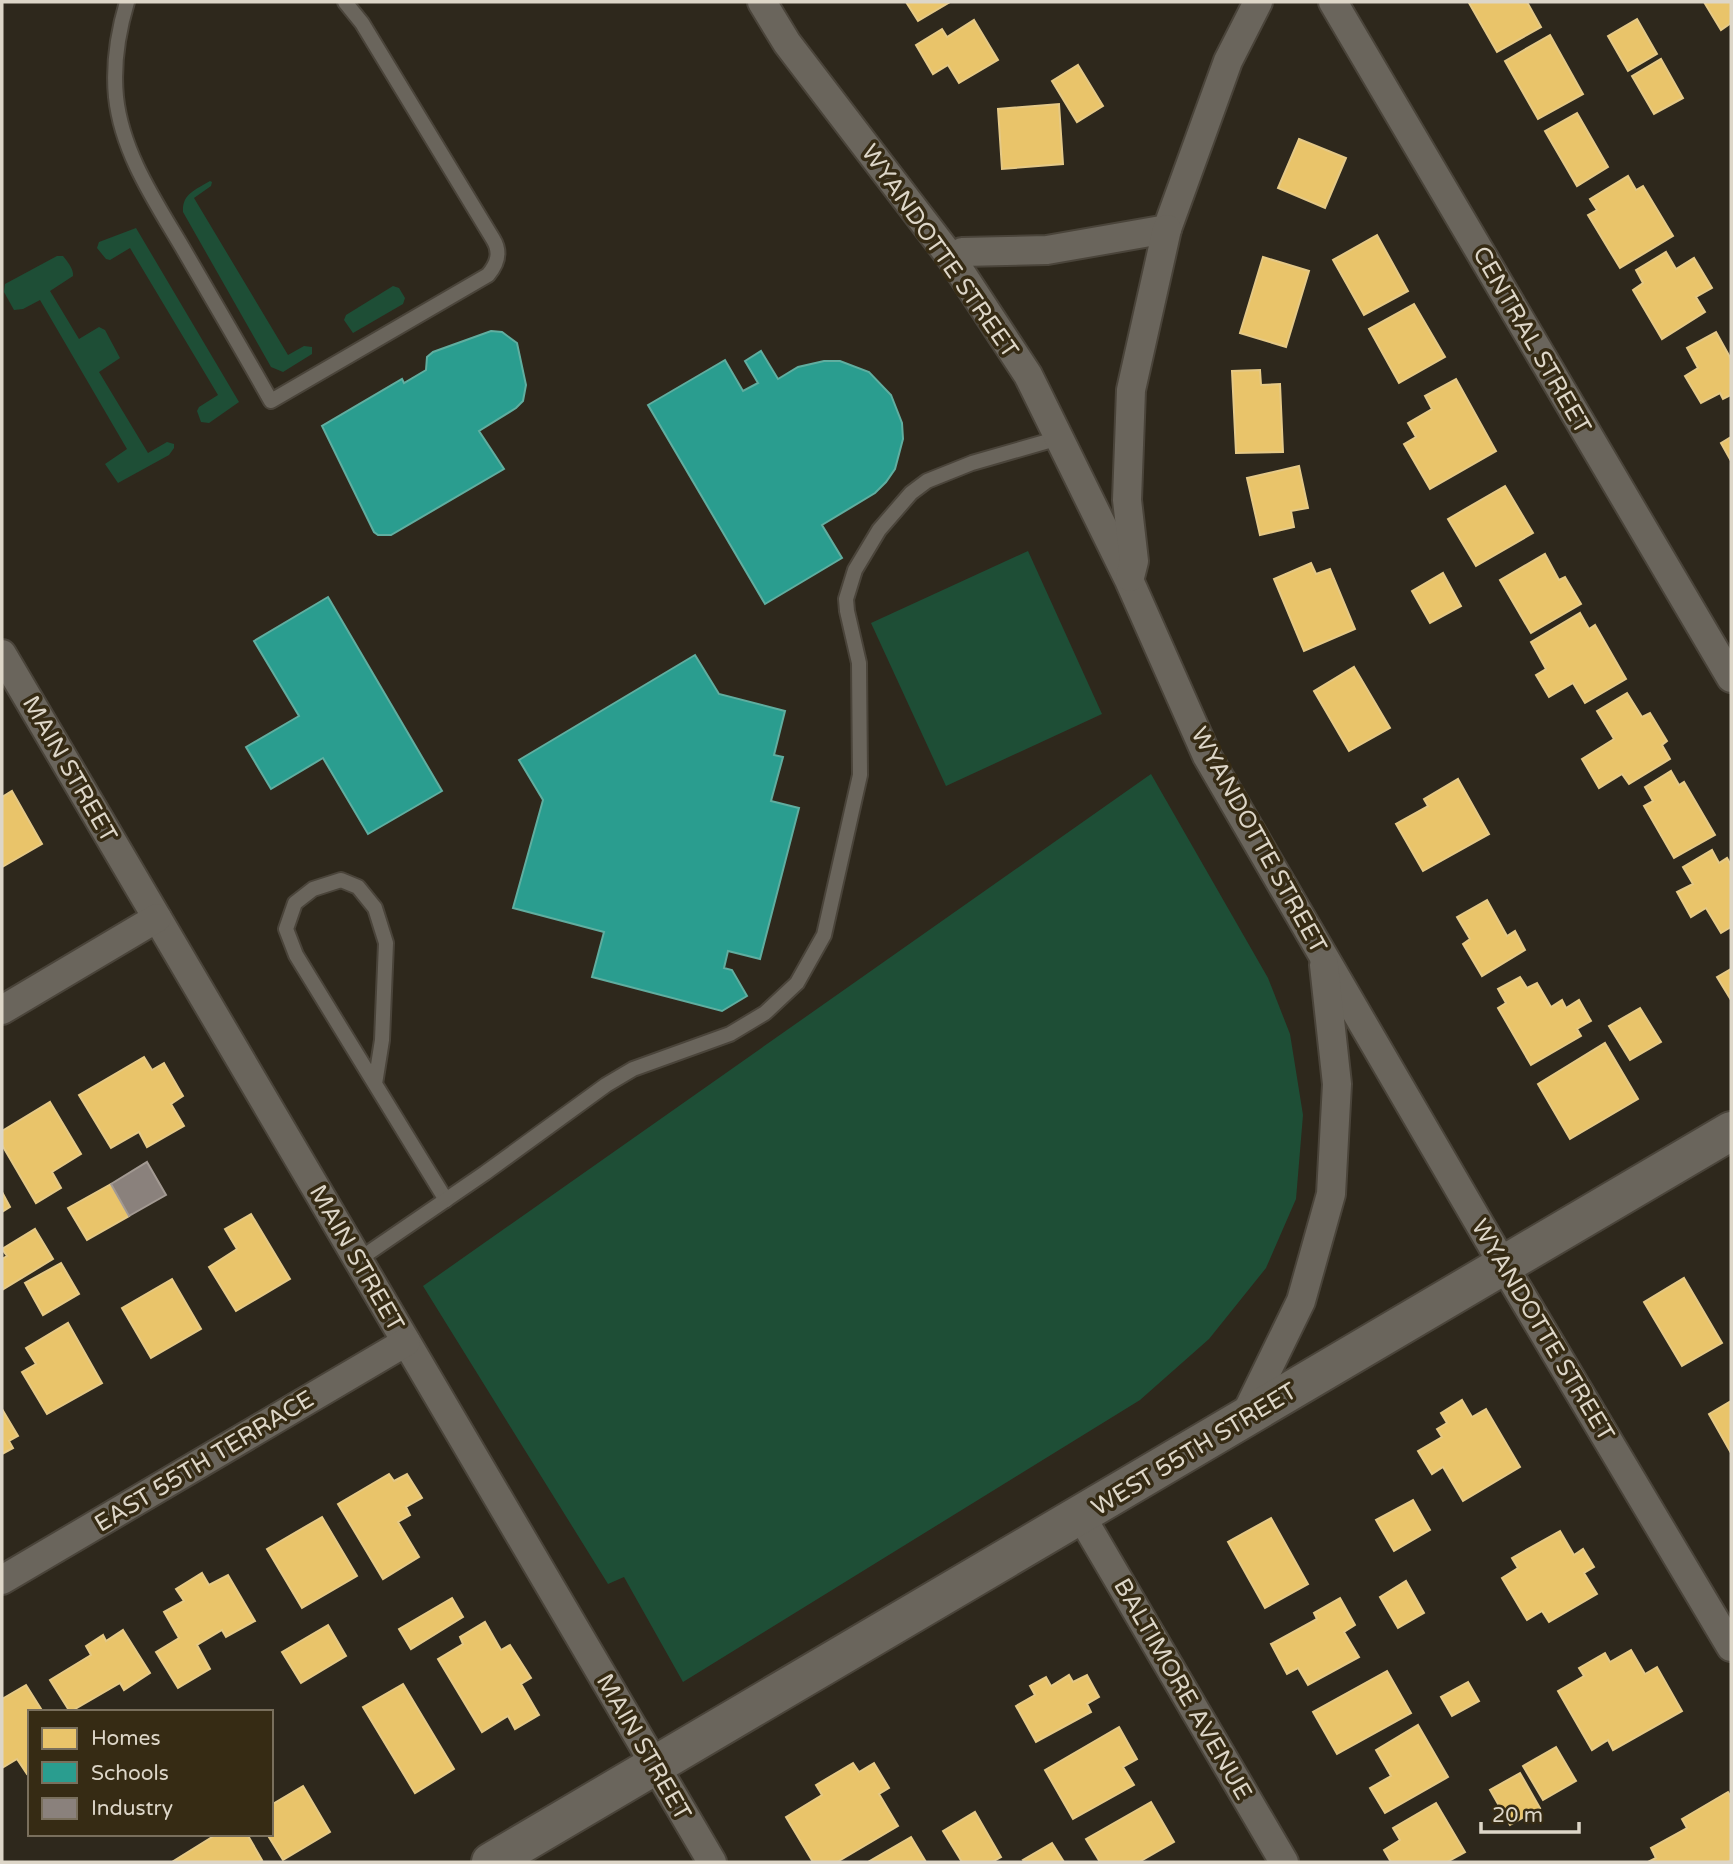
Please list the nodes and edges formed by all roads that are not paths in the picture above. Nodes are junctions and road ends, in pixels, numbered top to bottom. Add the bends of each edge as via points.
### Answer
1 (127, 2) edge
2 (345, 2) edge
3 (762, 2) edge
4 (1258, 2) edge
5 (1333, 2) edge
6 (1167, 229) junction
7 (952, 259) junction
8 (1059, 438) junction
9 (1129, 580) junction
10 (2, 654) edge
11 (1731, 678) edge
12 (157, 918) junction
13 (1323, 955) junction
14 (2, 1010) edge
15 (375, 1084) junction
16 (1731, 1131) edge
17 (446, 1200) junction
18 (358, 1260) junction
19 (1504, 1266) junction
20 (406, 1342) junction
21 (1243, 1420) junction
22 (1082, 1516) junction
23 (2, 1580) edge
24 (1731, 1647) edge
25 (656, 1766) junction
26 (491, 1862) edge
27 (712, 1862) edge
28 (1284, 1862) edge

1 - 2 lane via 115,66 124,137 271,401 488,275 496,265 497,246
3 - 7 street, WYANDOTTE STREET via 787,43
4 - 6 street via 1228,61
5 - 11 street, CENTRAL STREET
6 - 7 street via 1046,250 962,252
6 - 9 street via 1131,390 1127,500 1134,561
7 - 8 street, WYANDOTTE STREET via 1028,375
8 - 9 street, WYANDOTTE STREET
8 - 17 lane via 927,481 879,530 855,570 846,599 859,663 860,775 824,935 797,983 765,1013 730,1034 633,1069 606,1084
9 - 13 street, WYANDOTTE STREET via 1207,756
10 - 12 street, MAIN STREET
12 - 14 street
12 - 18 street, MAIN STREET
13 - 19 street, WYANDOTTE STREET
13 - 21 street via 1337,1084 1331,1194 1301,1301
15 - 15 lane via 296,955 286,929 295,904 313,889 341,880 358,887 375,908 386,943 382,1040
15 - 17 lane
16 - 19 main road, WEST 55TH STREET
17 - 18 lane
18 - 20 street, MAIN STREET
19 - 21 main road, WEST 55TH STREET
19 - 24 street, WYANDOTTE STREET
20 - 23 street, EAST 55TH TERRACE
20 - 25 street, MAIN STREET
21 - 22 main road, WEST 55TH STREET
22 - 25 main road, WEST 55TH STREET
22 - 28 street, BALTIMORE AVENUE
25 - 26 main road, WEST 55TH STREET
25 - 27 street, MAIN STREET

